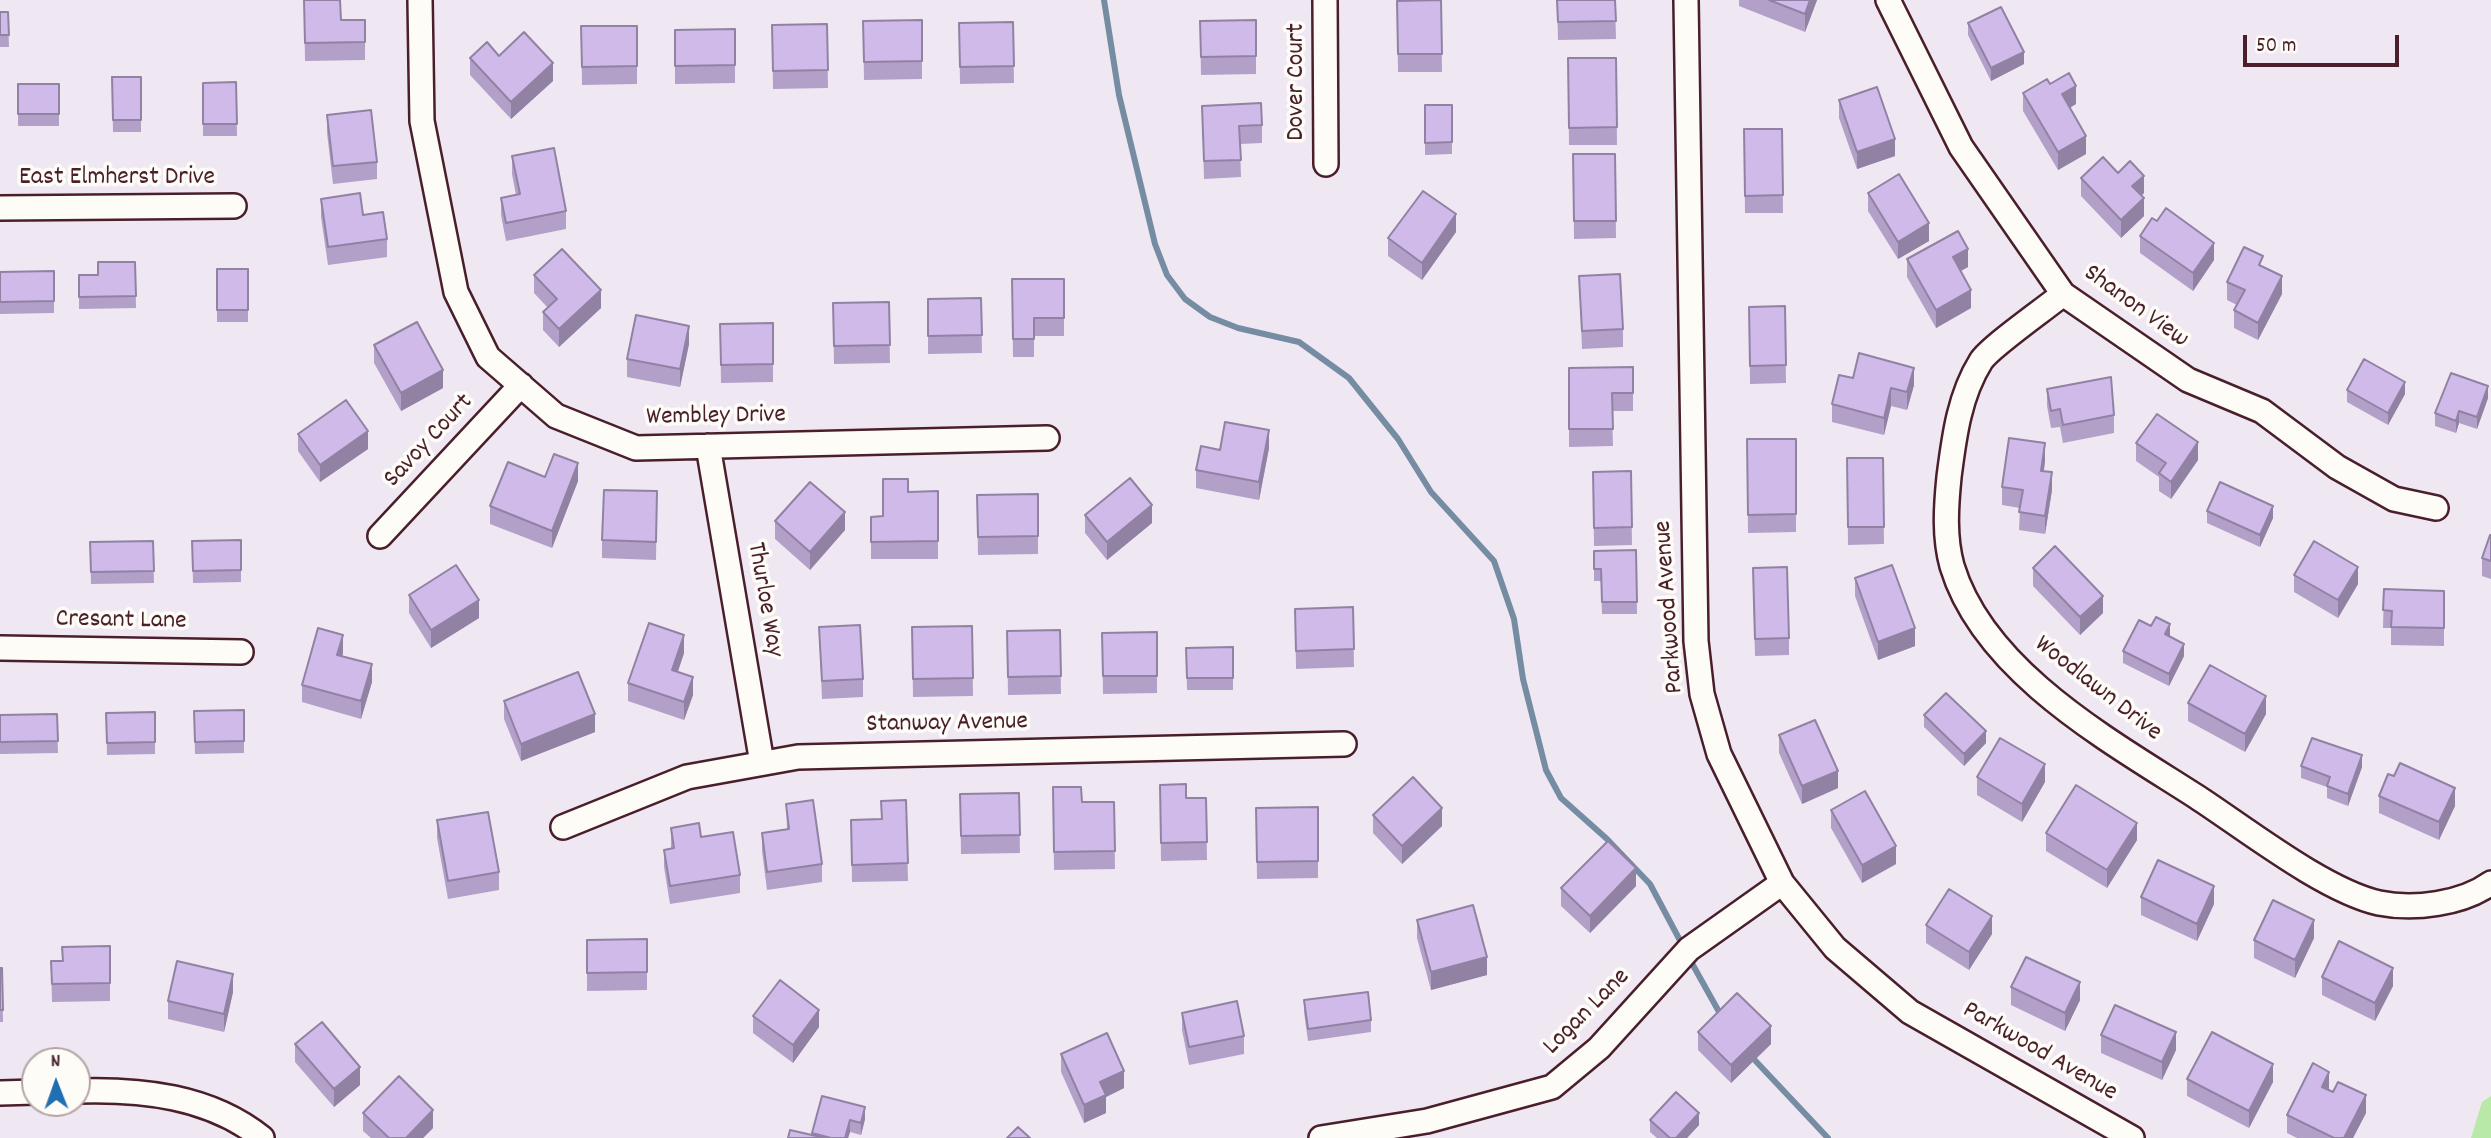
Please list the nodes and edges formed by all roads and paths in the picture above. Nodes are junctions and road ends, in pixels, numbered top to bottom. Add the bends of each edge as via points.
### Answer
1 (420, 0) edge
2 (1325, 0) edge
3 (1686, 0) edge
4 (1888, 0) edge
5 (1326, 164) dead end
6 (233, 206) dead end
7 (0, 208) edge
8 (2063, 294) junction
9 (521, 386) junction
10 (1047, 438) dead end
11 (708, 446) junction
12 (2436, 508) dead end
13 (380, 536) dead end
14 (0, 648) edge
15 (241, 652) dead end
16 (1343, 744) dead end
17 (762, 763) junction
18 (563, 828) dead end
19 (1782, 883) junction
20 (2491, 883) edge
21 (91, 1091) edge
22 (21, 1092) edge
23 (0, 1093) edge
24 (261, 1138) edge
25 (1321, 1138) edge
26 (2132, 1138) edge

1 - 9 street, Wembley Drive via 422,121 456,292 488,357
2 - 5 street, Dover Court
3 - 19 street, Parkwood Avenue via 1696,641 1702,694 1719,754
4 - 8 street, Shanon View via 1961,147
6 - 7 street, East Elmherst Drive
8 - 12 street, Shanon View via 2188,380 2262,411 2337,467 2394,499
8 - 20 street, Woodlawn Drive via 1982,359 1957,419 1945,515 1952,566 1978,624 2027,677 2106,738 2333,886 2380,903 2430,905 2478,892
9 - 11 street, Wembley Drive via 556,416 636,448
9 - 13 street, Savoy Court
10 - 11 street, Wembley Drive
11 - 17 street, Thurloe Way
14 - 15 street, Cresant Lane
16 - 17 street, Stanway Avenue via 798,757
17 - 18 street, Stanway Avenue via 687,777
19 - 25 street, Logan Lane via 1689,949 1599,1048 1552,1087 1427,1121
19 - 26 street, Parkwood Avenue via 1835,948 1910,1012
21 - 24 street via 145,1092 197,1104 241,1121
22 - 23 street

